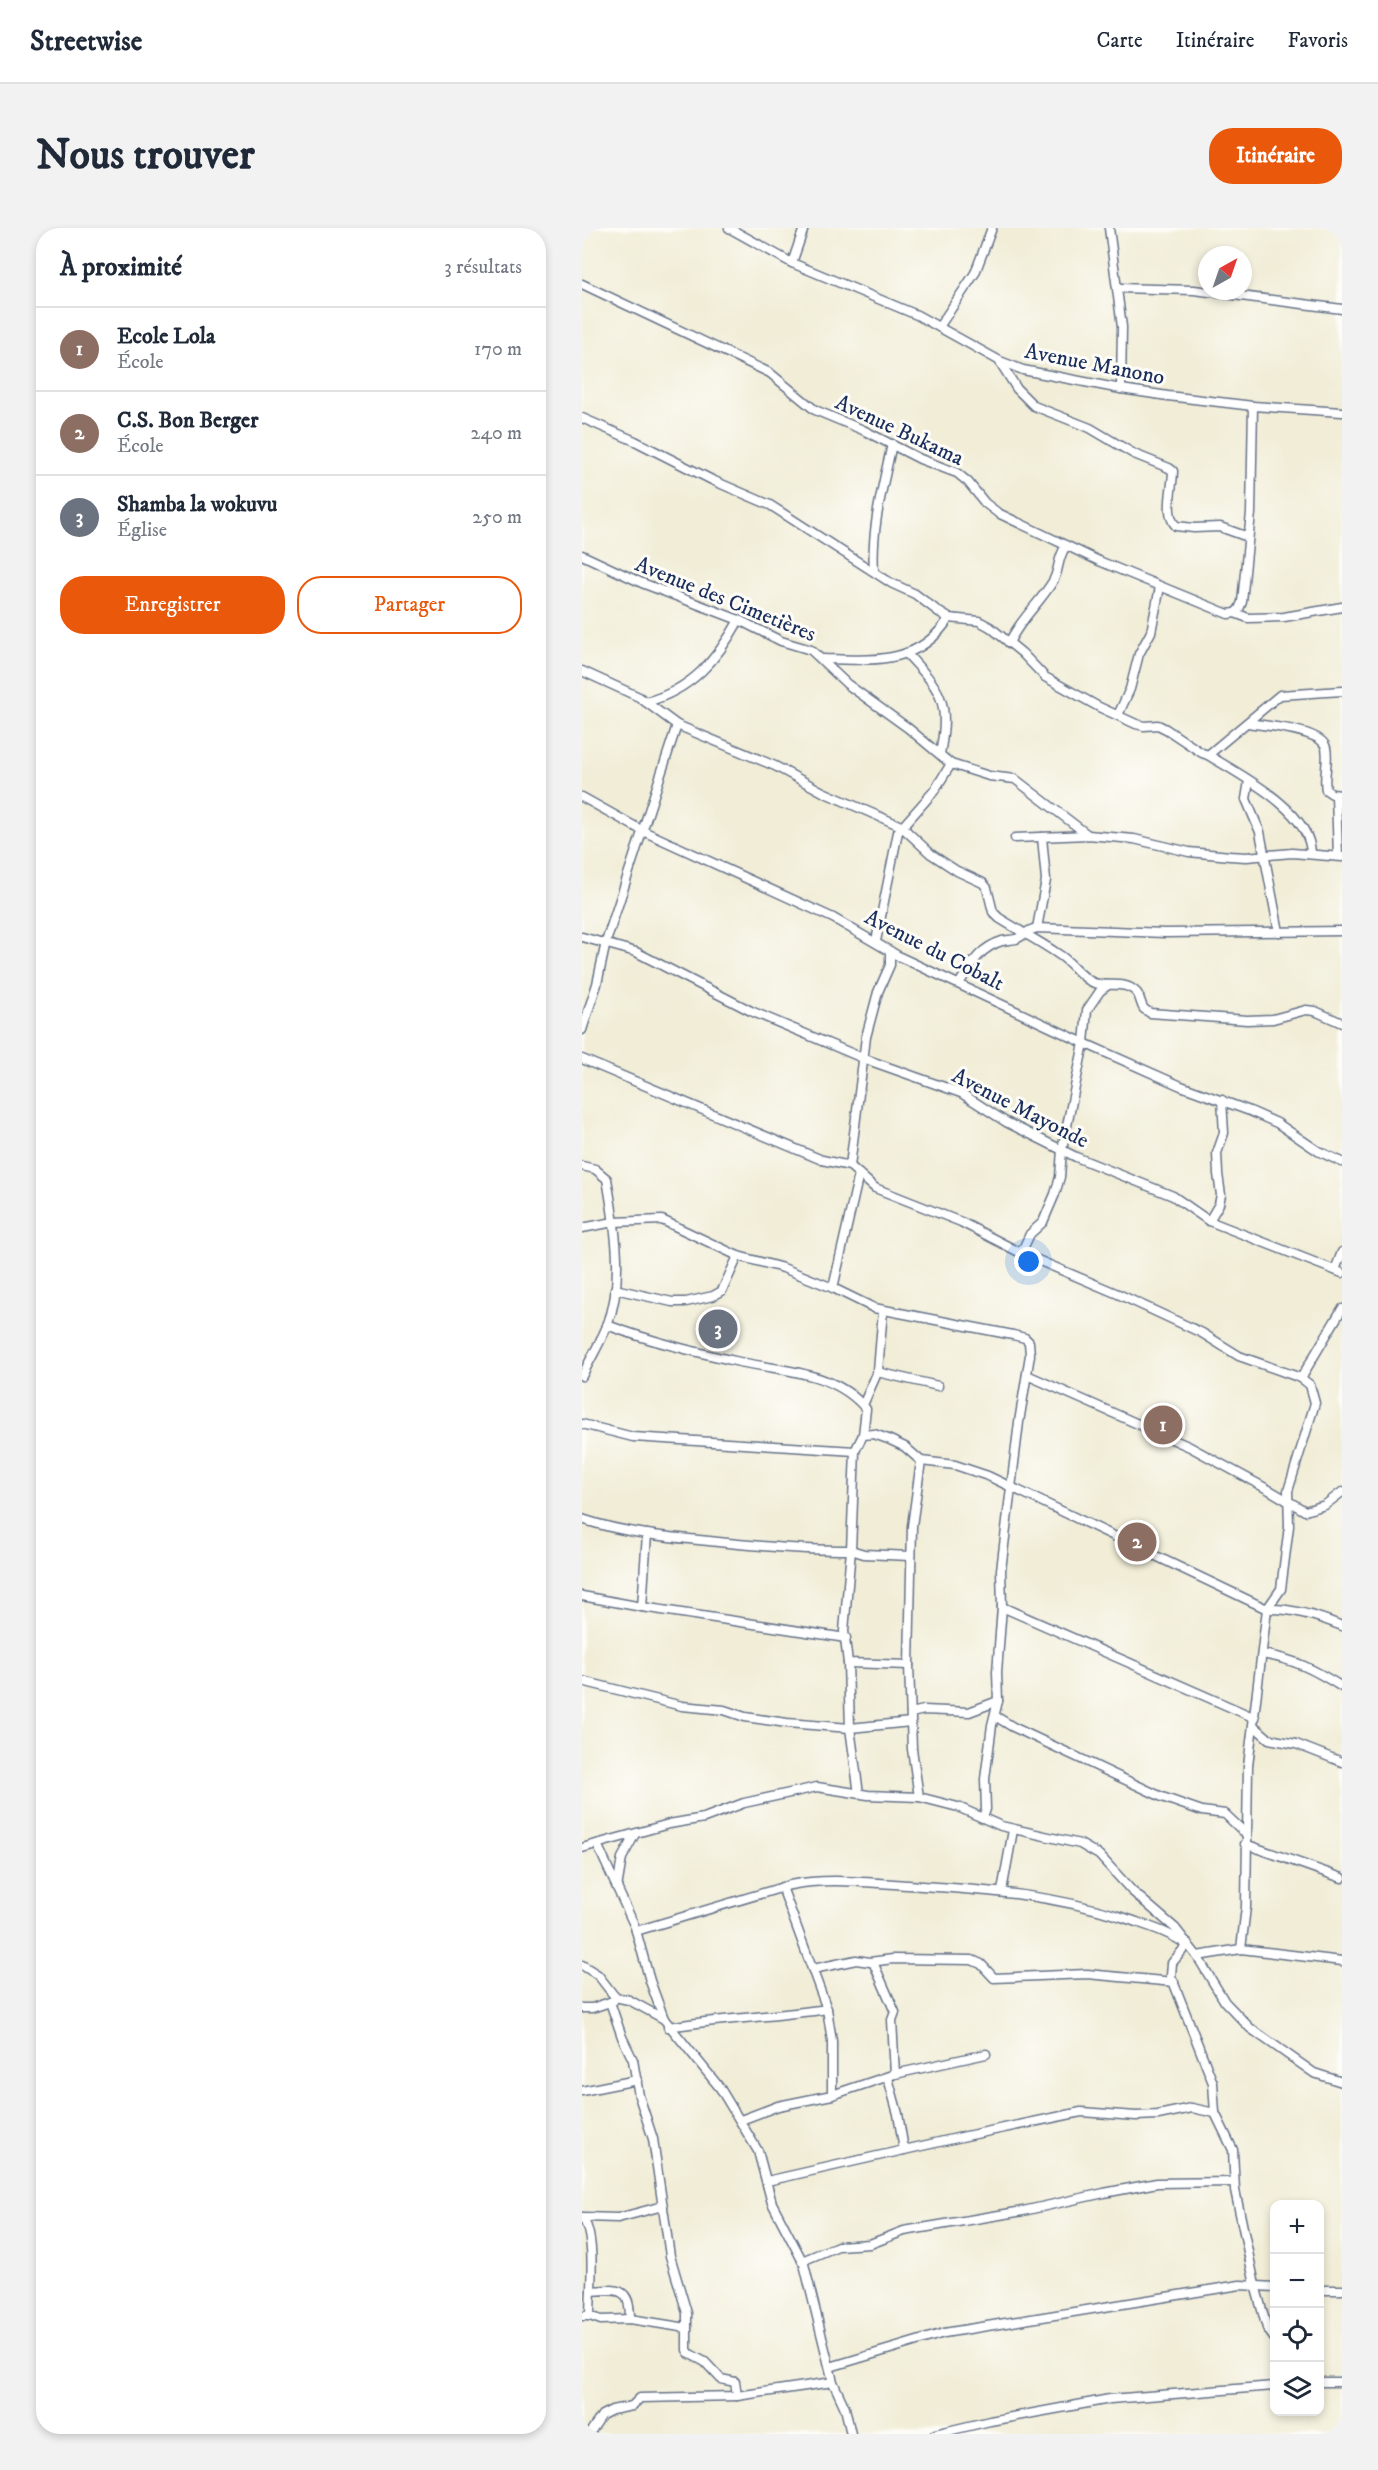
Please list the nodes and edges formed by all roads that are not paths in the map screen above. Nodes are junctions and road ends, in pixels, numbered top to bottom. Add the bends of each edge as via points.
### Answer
1 (729, 228) edge
2 (804, 228) edge
3 (992, 228) edge
4 (1109, 228) edge
5 (792, 263) junction
6 (582, 284) edge
7 (1117, 288) junction
8 (1342, 309) edge
9 (939, 327) junction
10 (999, 361) junction
11 (1121, 389) junction
12 (1253, 406) junction
13 (1342, 412) edge
14 (582, 418) edge
15 (892, 444) junction
16 (1248, 537) junction
17 (1066, 546) junction
18 (582, 555) edge
19 (874, 571) junction
20 (1160, 587) junction
21 (1342, 607) edge
22 (1235, 613) junction
23 (949, 618) junction
24 (739, 620) junction
25 (1009, 643) junction
26 (906, 653) junction
27 (823, 659) junction
28 (582, 671) edge
29 (1342, 691) edge
30 (646, 702) junction
31 (1118, 715) junction
32 (1248, 723) junction
33 (677, 725) junction
34 (940, 754) junction
35 (1208, 755) junction
36 (951, 764) junction
37 (1249, 781) junction
38 (1339, 795) edge
39 (582, 797) edge
40 (901, 826) junction
41 (643, 831) junction
42 (1088, 835) junction
43 (1042, 837) junction
44 (1015, 838) dead end
45 (1311, 853) junction
46 (1265, 855) junction
47 (1340, 856) edge
48 (1037, 928) junction
49 (1342, 931) edge
50 (1279, 932) junction
51 (1024, 934) junction
52 (582, 937) edge
53 (876, 941) junction
54 (606, 942) junction
55 (890, 951) junction
56 (959, 984) junction
57 (1111, 984) junction
58 (1342, 1023) edge
59 (582, 1030) edge
60 (1084, 1043) junction
61 (582, 1059) edge
62 (865, 1059) junction
63 (1222, 1100) junction
64 (1062, 1150) junction
65 (1342, 1162) edge
66 (582, 1166) edge
67 (850, 1166) junction
68 (859, 1174) junction
69 (1209, 1221) junction
70 (614, 1222) junction
71 (582, 1228) edge
72 (1342, 1252) edge
73 (1021, 1253) junction
74 (738, 1256) junction
75 (1338, 1272) edge
76 (833, 1288) junction
77 (615, 1289) junction
78 (883, 1310) junction
79 (1342, 1310) edge
80 (607, 1325) junction
81 (877, 1372) junction
82 (1027, 1375) junction
83 (582, 1376) edge
84 (1301, 1378) junction
85 (938, 1386) dead end
86 (863, 1405) junction
87 (582, 1424) edge
88 (863, 1435) junction
89 (855, 1451) junction
90 (921, 1461) junction
91 (1012, 1488) junction
92 (1342, 1492) edge
93 (1290, 1503) junction
94 (582, 1519) edge
95 (647, 1534) junction
96 (851, 1550) junction
97 (911, 1556) junction
98 (582, 1596) edge
99 (642, 1607) junction
100 (1002, 1607) junction
101 (1267, 1609) junction
102 (1342, 1626) edge
103 (846, 1638) junction
104 (1262, 1654) junction
105 (848, 1663) junction
106 (909, 1665) junction
107 (582, 1680) edge
108 (1342, 1687) edge
109 (998, 1701) junction
110 (995, 1716) junction
111 (911, 1717) junction
112 (1254, 1722) junction
113 (850, 1728) junction
114 (1342, 1762) edge
115 (859, 1794) junction
116 (919, 1797) junction
117 (983, 1818) junction
118 (1013, 1830) junction
119 (1245, 1833) junction
120 (635, 1834) junction
121 (597, 1844) junction
122 (1245, 1844) junction
123 (582, 1848) edge
124 (1342, 1878) edge
125 (782, 1887) junction
126 (617, 1888) junction
127 (1002, 1891) junction
128 (636, 1931) junction
129 (1187, 1945) junction
130 (1241, 1949) junction
131 (1197, 1956) junction
132 (1342, 1961) edge
133 (873, 1962) junction
134 (582, 1965) edge
135 (1170, 1967) junction
136 (813, 1969) junction
137 (1157, 1980) junction
138 (1174, 1982) junction
139 (620, 1999) junction
140 (610, 2002) junction
141 (582, 2008) edge
142 (827, 2009) junction
143 (666, 2023) junction
144 (986, 2054) dead end
145 (891, 2076) junction
146 (636, 2080) junction
147 (1342, 2082) edge
148 (582, 2091) edge
149 (832, 2095) junction
150 (1215, 2113) junction
151 (741, 2120) junction
152 (904, 2150) junction
153 (767, 2181) junction
154 (1234, 2182) junction
155 (663, 2206) junction
156 (583, 2217) edge
157 (802, 2260) junction
158 (1255, 2285) junction
159 (1270, 2286) edge
160 (1324, 2290) edge
161 (1342, 2290) edge
162 (591, 2291) junction
163 (586, 2316) edge
164 (630, 2319) junction
165 (687, 2328) junction
166 (1270, 2332) edge
167 (830, 2367) junction
168 (833, 2382) junction
169 (1324, 2382) edge
170 (1342, 2382) edge
171 (1270, 2386) edge
172 (737, 2396) junction
173 (589, 2434) edge
174 (851, 2434) edge
175 (935, 2434) edge

1 - 5 street, Avenue Manono
2 - 5 street
3 - 9 street via 975,273
4 - 7 street
5 - 9 street, Avenue Manono
6 - 15 street, Avenue Bukama via 770,373 815,410
7 - 8 street via 1194,290
7 - 11 street via 1123,338
9 - 10 street, Avenue Manono
10 - 11 street, Avenue Manono via 1023,370
10 - 16 street via 1034,406 1090,428 1134,454 1170,468 1171,516 1176,526 1220,527
11 - 12 street, Avenue Manono
12 - 13 street, Avenue Manono
12 - 16 street
14 - 19 street via 771,505
15 - 17 street, Avenue Bukama via 957,473 998,513
15 - 19 street via 876,523
16 - 22 street via 1242,602
17 - 20 street, Avenue Bukama
17 - 25 street via 1058,558 1052,582
18 - 24 street, Avenue des Cimetières
19 - 23 street
20 - 22 street, Avenue Bukama via 1222,612
20 - 31 street via 1150,633
21 - 22 street, Avenue Bukama via 1284,617 1248,618
23 - 25 street via 979,621
23 - 26 street via 936,635
24 - 27 street, Avenue des Cimetières via 781,641 811,650
24 - 30 street via 692,682
25 - 31 street via 1045,677
26 - 27 street via 883,659
26 - 34 street via 933,684 943,704 945,726
27 - 34 street, Avenue des Cimetières via 847,684
28 - 30 street
29 - 32 street via 1280,695
30 - 33 street
31 - 35 street via 1144,726 1158,726
32 - 35 street
32 - 38 street via 1320,739 1326,746 1325,787 1328,793
33 - 40 street
33 - 41 street
34 - 36 street, Avenue des Cimetières
35 - 37 street
36 - 40 street via 934,790
36 - 42 street, Avenue des Cimetières via 989,776 1015,779
37 - 45 street via 1297,819
37 - 46 street via 1246,799
38 - 47 street
39 - 41 street, Avenue du Cobalt
40 - 51 street via 931,854 983,883 993,912
40 - 53 street
41 - 53 street, Avenue du Cobalt via 795,899
41 - 54 street
42 - 43 street
42 - 46 street via 1150,842 1189,852
43 - 44 street
43 - 48 street via 1046,880
45 - 46 street
45 - 47 street
46 - 50 street
48 - 50 street
48 - 51 street
49 - 50 street
51 - 56 street via 983,951 971,962
51 - 57 street via 1066,959 1087,979 1096,984
52 - 54 street, Avenue Mayonde
53 - 55 street, Avenue du Cobalt
54 - 59 street
54 - 62 street, Avenue Mayonde via 650,958 751,1011
55 - 56 street, Avenue du Cobalt
55 - 62 street via 890,965 866,1037
56 - 60 street, Avenue du Cobalt
57 - 58 street via 1131,988 1150,1013 1247,1020 1273,1019 1306,1010
57 - 60 street via 1090,1003
60 - 63 street, Avenue du Cobalt
60 - 64 street
61 - 67 street via 822,1160
62 - 64 street, Avenue Mayonde via 961,1093 1006,1122
62 - 67 street
63 - 65 street, Avenue du Cobalt via 1277,1123
63 - 69 street via 1224,1133 1217,1164 1221,1195
64 - 69 street, Avenue Mayonde via 1173,1196
64 - 73 street via 1060,1177 1049,1208
66 - 70 street via 595,1169 608,1179
67 - 68 street
68 - 73 street via 875,1188 971,1226
68 - 76 street
69 - 75 street, Avenue Mayonde
70 - 71 street
70 - 74 street via 662,1220
70 - 77 street
72 - 75 street
73 - 84 street via 1162,1314 1239,1356
74 - 76 street
74 - 77 street via 722,1291 713,1296 672,1302
76 - 78 street via 866,1306
77 - 80 street
78 - 81 street
78 - 82 street via 1025,1338 1030,1346
79 - 84 street
80 - 83 street
80 - 86 street via 676,1347 817,1377 836,1385
81 - 85 street
81 - 86 street
82 - 91 street
82 - 93 street via 1190,1448
84 - 93 street via 1310,1385 1315,1403 1288,1491
86 - 88 street via 867,1411
87 - 89 street via 633,1437
88 - 89 street
88 - 90 street via 888,1439
89 - 96 street
90 - 91 street via 955,1465
90 - 97 street
91 - 100 street via 1001,1570
91 - 101 street
92 - 93 street via 1330,1503 1313,1510 1305,1511
93 - 101 street via 1281,1589
94 - 95 street
95 - 96 street via 769,1547
95 - 99 street
96 - 97 street
96 - 103 street
97 - 106 street
98 - 99 street
99 - 103 street
100 - 109 street
100 - 112 street
101 - 102 street via 1320,1617
101 - 104 street
103 - 105 street
104 - 108 street via 1291,1659
104 - 112 street
105 - 106 street
105 - 113 street
106 - 111 street
107 - 113 street via 682,1706
109 - 110 street
109 - 111 street via 969,1712 924,1710
110 - 117 street
110 - 119 street via 1162,1797 1202,1811 1225,1814
111 - 113 street
111 - 116 street
112 - 114 street via 1269,1739 1296,1744
112 - 119 street
113 - 115 street
115 - 116 street
115 - 120 street via 827,1787 809,1788
116 - 117 street via 967,1809
117 - 118 street
118 - 127 street
118 - 129 street via 1046,1835 1094,1851 1175,1928
119 - 122 street
120 - 121 street
120 - 126 street via 622,1858
121 - 123 street
121 - 126 street
122 - 124 street
122 - 130 street via 1246,1907
125 - 127 street via 809,1881 841,1881
125 - 128 street
125 - 136 street
126 - 128 street
127 - 129 street via 1109,1913 1170,1933
128 - 143 street
129 - 131 street
129 - 135 street
130 - 131 street
130 - 132 street
131 - 147 street via 1225,2002 1250,2028 1314,2073
133 - 136 street via 856,1960
133 - 137 street via 972,1960 994,1978 1087,1974
133 - 145 street via 895,2012
134 - 139 street
135 - 137 street
135 - 138 street
136 - 142 street
137 - 138 street
138 - 150 street via 1213,2083
139 - 140 street
139 - 143 street via 629,2000
140 - 141 street
140 - 146 street via 631,2052
142 - 143 street via 763,2018
142 - 149 street via 832,2041
143 - 151 street
144 - 145 street
145 - 149 street
145 - 152 street
146 - 148 street
146 - 155 street via 653,2139
149 - 151 street via 778,2106
150 - 152 street via 1192,2108 1136,2116 1081,2112
150 - 154 street via 1234,2154
151 - 153 street via 758,2151
152 - 153 street
153 - 157 street via 776,2214
154 - 157 street via 1157,2183 904,2232 870,2244 838,2246
154 - 158 street
155 - 156 street via 618,2218
155 - 165 street
156 - 162 street via 589,2236
157 - 167 street
158 - 159 street
158 - 166 street
158 - 167 street via 1240,2284 944,2333
160 - 161 street
162 - 163 street
162 - 164 street via 619,2290 625,2294
163 - 164 street
164 - 165 street
165 - 172 street via 686,2346 690,2354 705,2362 721,2379 735,2382
167 - 168 street
168 - 172 street
168 - 174 street
169 - 170 street
171 - 175 street via 1110,2399
172 - 173 street via 640,2398 632,2406 603,2415

